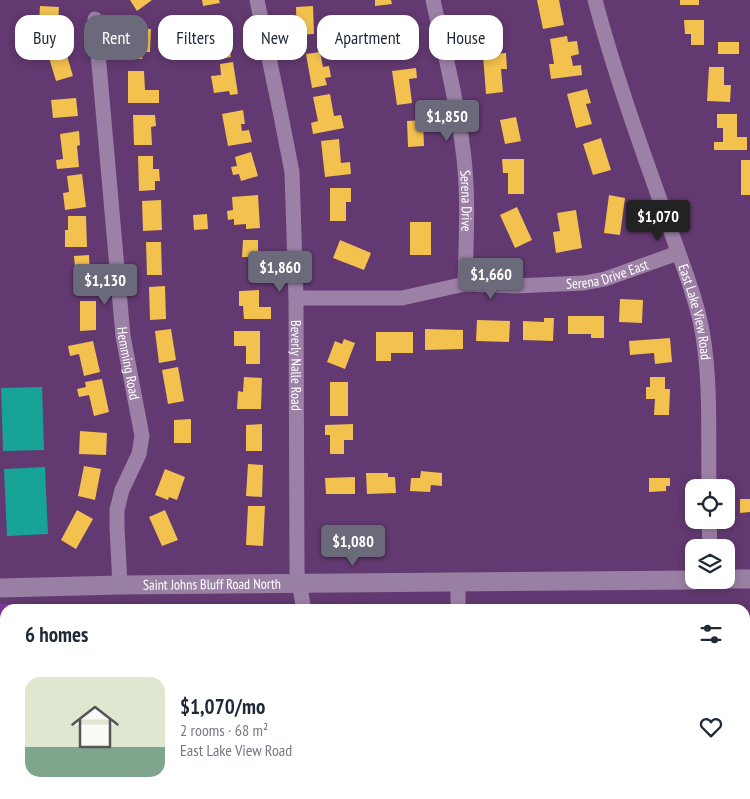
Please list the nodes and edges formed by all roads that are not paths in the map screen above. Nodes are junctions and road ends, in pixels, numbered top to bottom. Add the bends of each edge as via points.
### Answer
1 (256, 0) edge
2 (433, 0) edge
3 (595, 0) edge
4 (99, 60) edge
5 (678, 253) junction
6 (465, 284) junction
7 (296, 298) junction
8 (709, 479) edge
9 (735, 579) edge
10 (750, 579) edge
11 (685, 580) edge
12 (458, 582) junction
13 (299, 584) junction
14 (120, 585) junction
15 (0, 588) edge
16 (303, 604) edge
17 (458, 604) edge

1 - 7 street, Beverly Nalle Road via 292,172
2 - 6 street, Serena Drive via 463,151
3 - 5 street, East Lake View Road via 612,62
4 - 14 street, Hemming Road via 123,336 142,436 117,510
5 - 6 street, Serena Drive East via 605,279 584,283
5 - 8 street, East Lake View Road via 703,335 707,366
6 - 7 street, Serena Drive East via 402,298
7 - 13 street, Beverly Nalle Road
9 - 10 main road
11 - 12 main road, Saint Johns Bluff Road North
12 - 13 main road, Saint Johns Bluff Road North
12 - 17 street
13 - 14 main road, Saint Johns Bluff Road North
13 - 16 street, Beverly Nalle Road
14 - 15 main road, Saint Johns Bluff Road North

